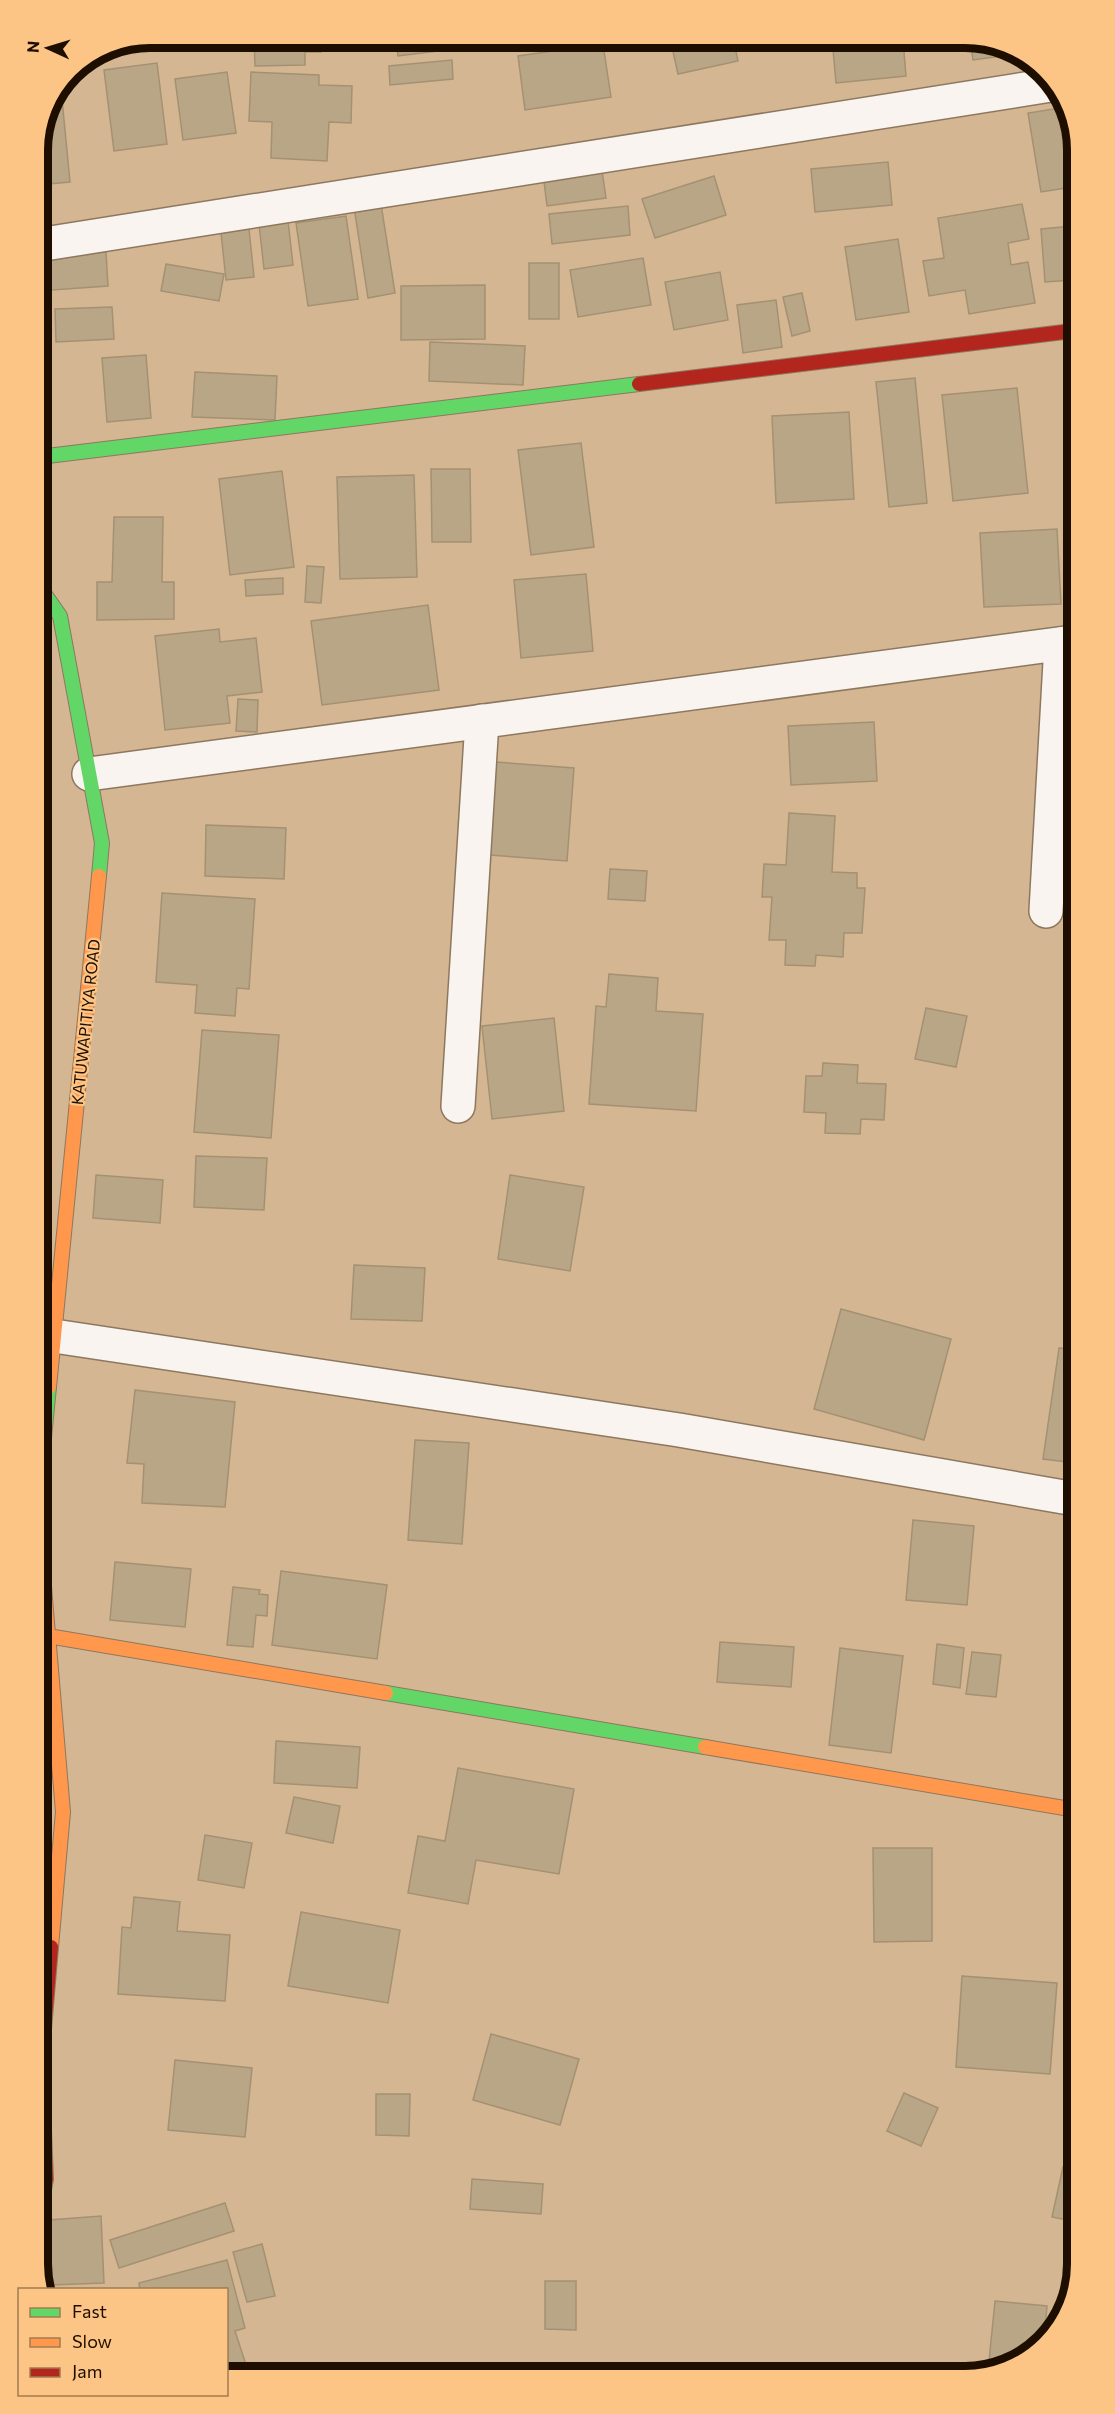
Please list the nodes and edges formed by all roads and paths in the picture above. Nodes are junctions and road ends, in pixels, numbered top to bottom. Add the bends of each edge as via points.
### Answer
1 (1044, 86) edge
2 (48, 243) edge
3 (1067, 332) edge
4 (48, 456) edge
5 (48, 599) edge
6 (1067, 643) edge
7 (482, 722) junction
8 (89, 774) junction
9 (1046, 911) dead end
10 (458, 1106) dead end
11 (54, 1336) junction
12 (48, 1397) edge
13 (1067, 1498) edge
14 (48, 1636) joint
15 (1067, 1808) edge
16 (48, 1984) edge

1 - 2 street
3 - 4 street
5 - 8 street, KATUWAPITIYA ROAD via 60,616
6 - 7 street
6 - 9 street
7 - 8 street
7 - 10 street
8 - 11 street, KATUWAPITIYA ROAD via 102,843
11 - 12 street, KATUWAPITIYA ROAD
11 - 13 street via 679,1430
14 - 15 street
14 - 16 street via 63,1812

